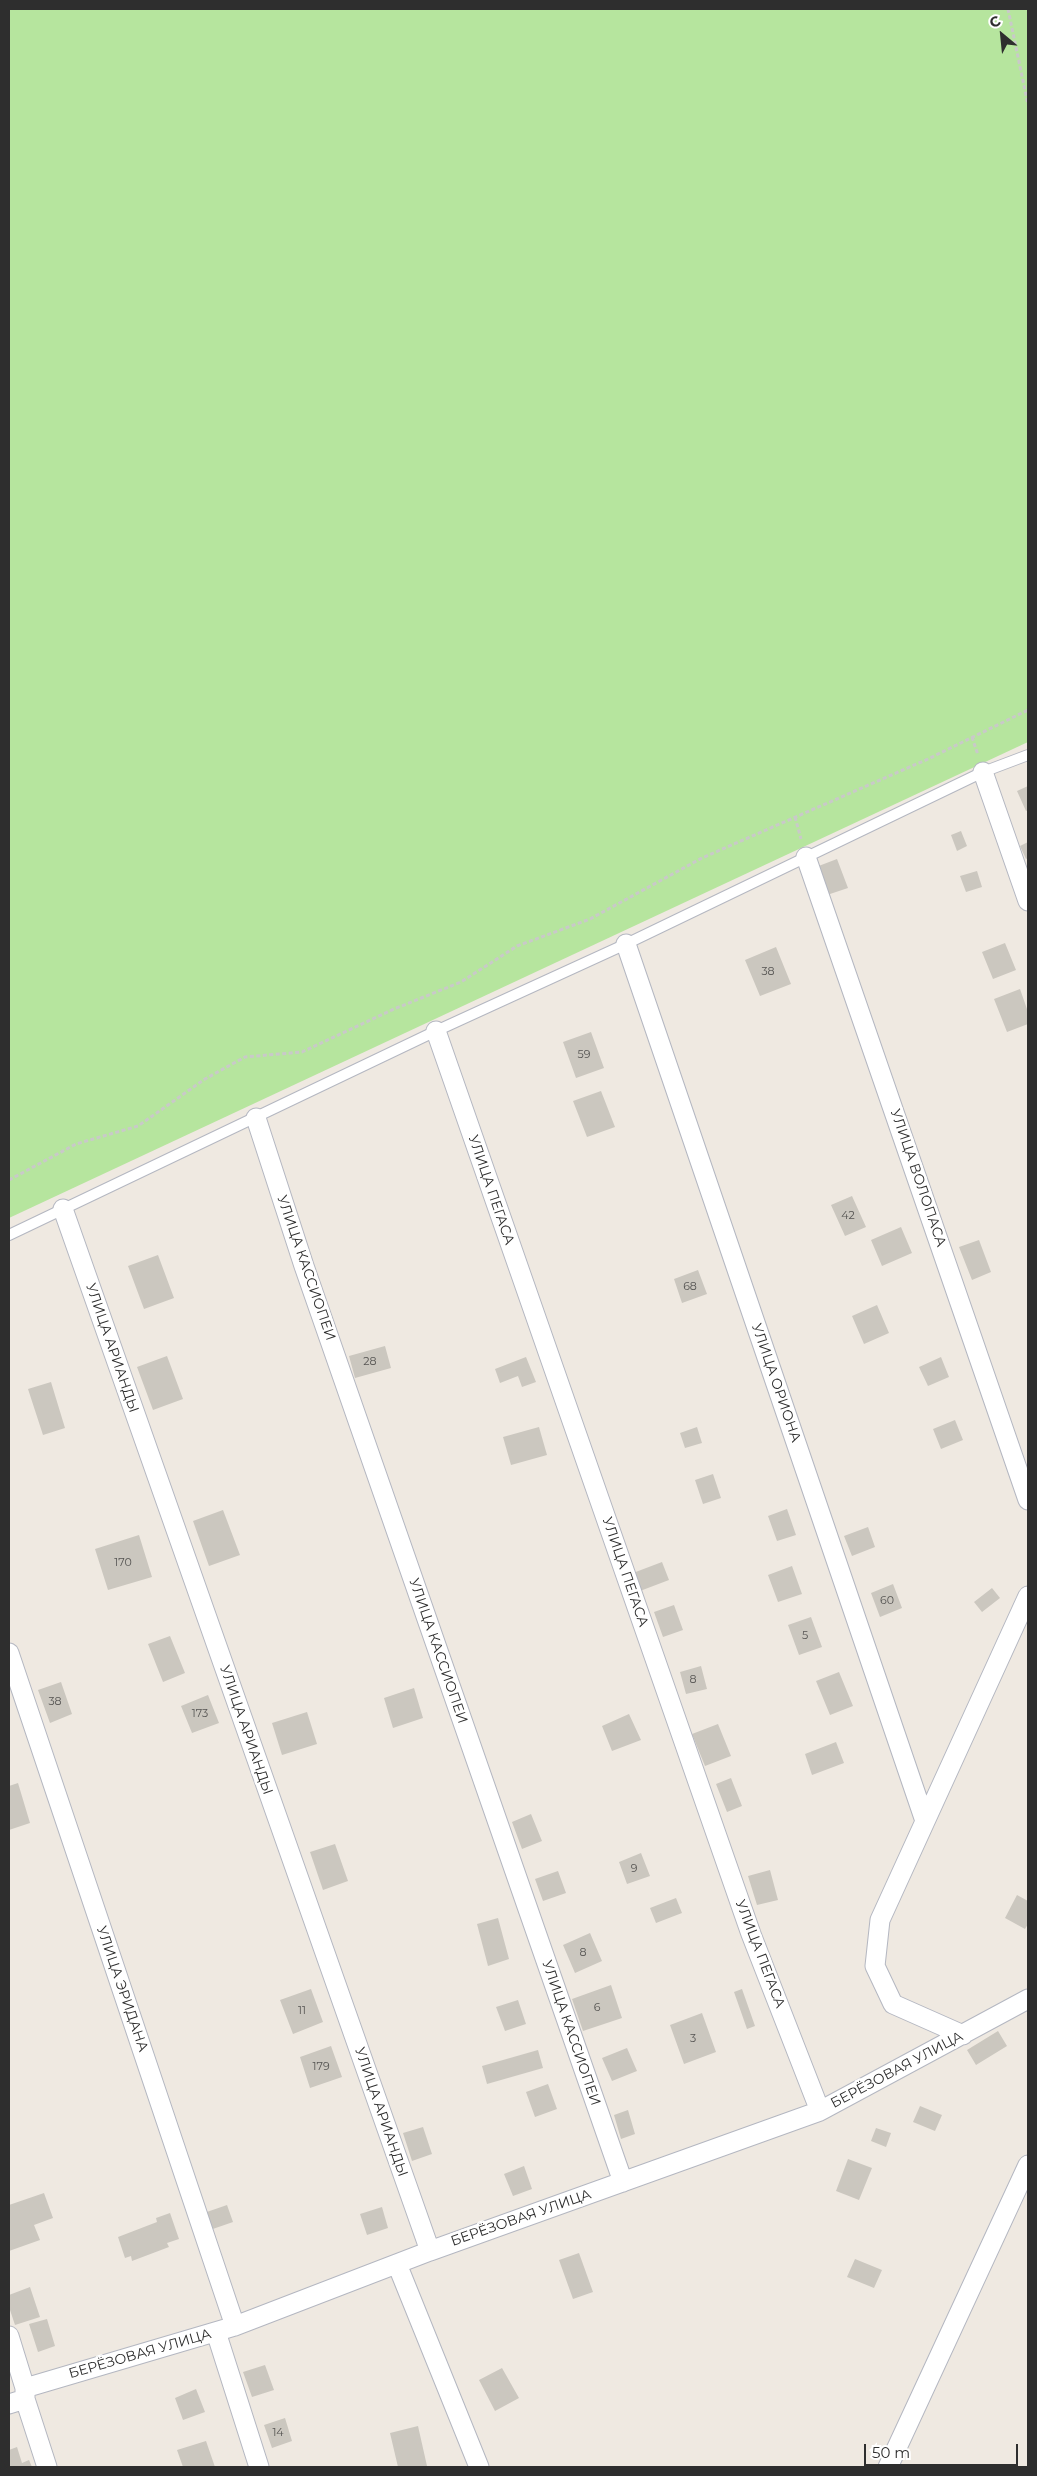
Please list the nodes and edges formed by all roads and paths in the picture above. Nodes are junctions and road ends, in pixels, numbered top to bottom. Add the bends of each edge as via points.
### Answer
1 (1008, 9) edge
2 (1028, 104) edge
3 (1028, 710) edge
4 (1028, 754) edge
5 (983, 772) junction
6 (806, 857) junction
7 (1028, 901) edge
8 (626, 944) junction
9 (436, 1031) junction
10 (256, 1118) junction
11 (9, 1180) edge
12 (63, 1209) junction
13 (9, 1235) edge
14 (1028, 1500) edge
15 (1028, 1596) edge
16 (9, 1653) edge
17 (925, 1821) junction
18 (1028, 1999) edge
19 (963, 2035) junction
20 (820, 2111) junction
21 (1028, 2165) edge
22 (623, 2182) junction
23 (430, 2251) junction
24 (397, 2264) junction
25 (235, 2326) junction
26 (216, 2332) junction
27 (9, 2336) edge
28 (20, 2397) edge
29 (47, 2467) edge
30 (259, 2467) edge
31 (479, 2467) edge
32 (888, 2467) edge

1 - 2 path
3 - 11 path via 928,759 702,858 590,919 516,946 461,982 302,1052 245,1057 205,1079 138,1126 76,1144
4 - 5 lane
5 - 6 lane
5 - 7 street
6 - 8 lane
6 - 14 street, УЛИЦА ВОЛОПАСА
8 - 9 lane
8 - 17 street, УЛИЦА ОРИОНА
9 - 10 lane
9 - 20 street, УЛИЦА ПЕГАСА via 751,1934
10 - 12 lane
10 - 22 street, УЛИЦА КАССИОПЕИ via 304,1266
12 - 13 lane
12 - 23 street, УЛИЦА АРИАНДЫ
15 - 17 street
16 - 25 street, УЛИЦА ЭРИДАНА
17 - 19 street via 880,1920 875,1966 892,2004
18 - 19 street, БЕРЁЗОВАЯ УЛИЦА
19 - 20 street, БЕРЁЗОВАЯ УЛИЦА
20 - 22 street, БЕРЁЗОВАЯ УЛИЦА
21 - 32 street
22 - 23 street, БЕРЁЗОВАЯ УЛИЦА
23 - 24 street, БЕРЁЗОВАЯ УЛИЦА
24 - 25 street, БЕРЁЗОВАЯ УЛИЦА
24 - 31 street
25 - 26 street, БЕРЁЗОВАЯ УЛИЦА
26 - 28 street, БЕРЁЗОВАЯ УЛИЦА
26 - 30 street
27 - 28 street
28 - 29 street

